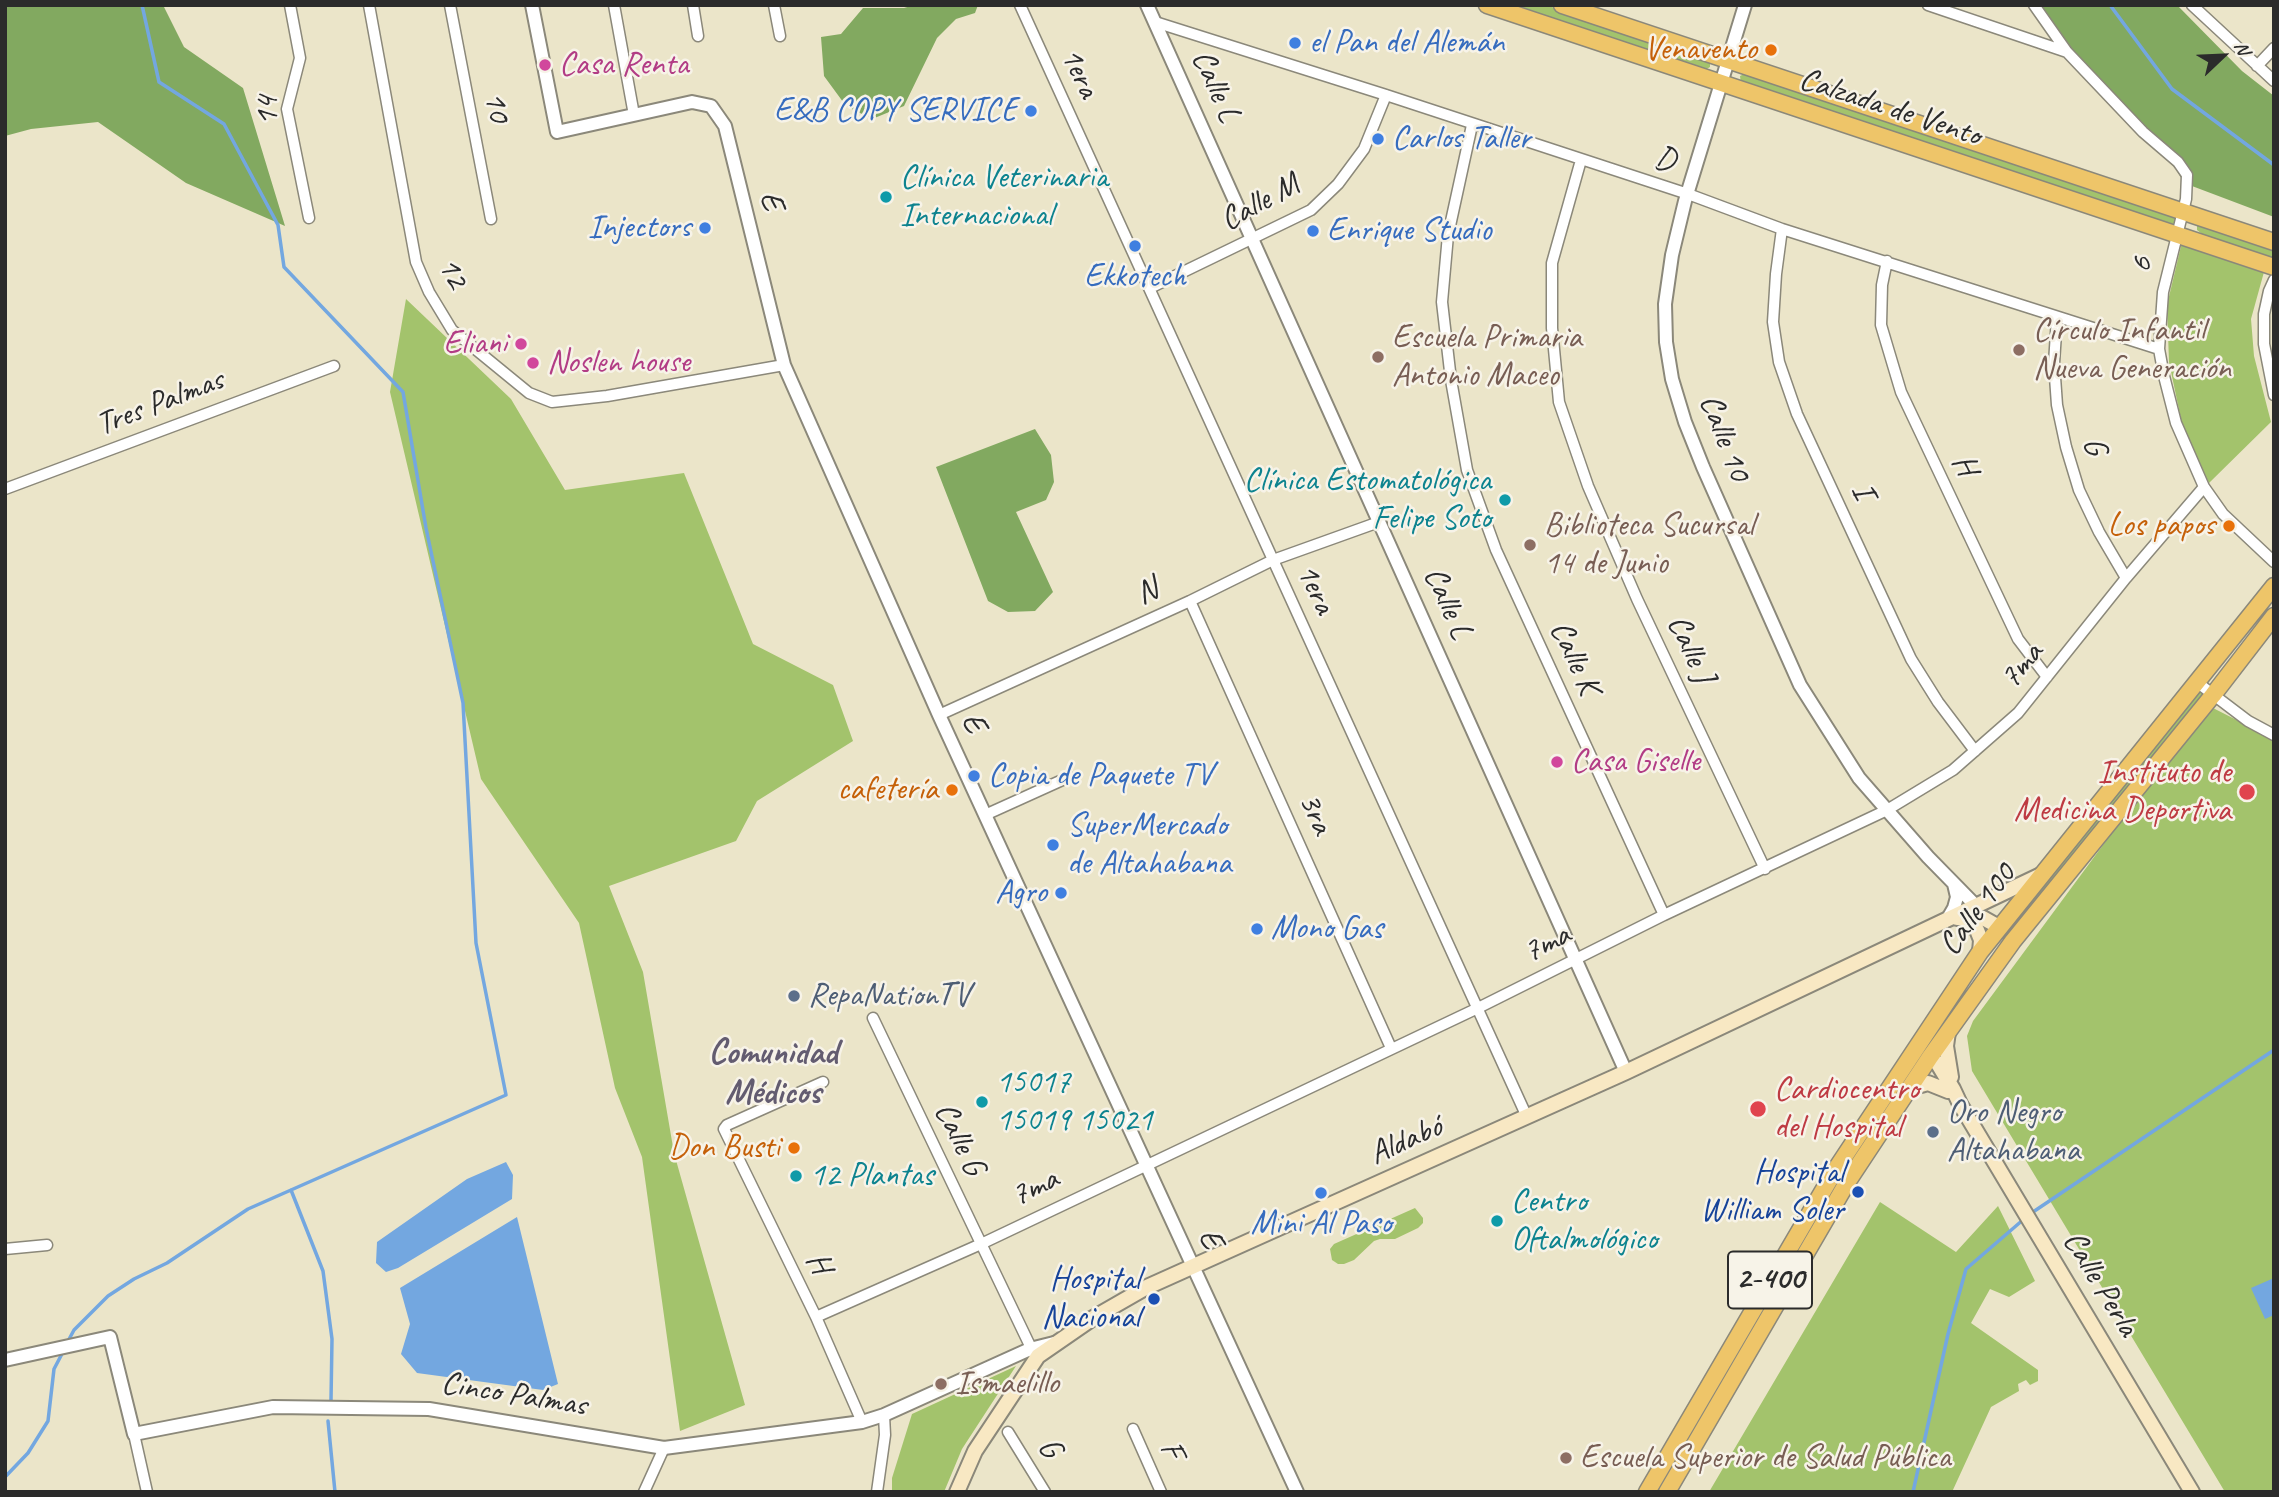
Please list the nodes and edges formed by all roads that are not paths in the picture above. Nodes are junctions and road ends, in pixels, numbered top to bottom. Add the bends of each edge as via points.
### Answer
1 (290, 5) edge
2 (369, 5) edge
3 (450, 5) edge
4 (532, 5) edge
5 (614, 5) edge
6 (693, 5) edge
7 (774, 5) edge
8 (1020, 5) edge
9 (1147, 5) edge
10 (1487, 5) edge
11 (1562, 5) edge
12 (1745, 5) edge
13 (1928, 5) edge
14 (2034, 5) edge
15 (2192, 5) edge
16 (1155, 22) junction
17 (698, 36) dead end
18 (780, 36) dead end
19 (2274, 48) edge
20 (2067, 52) junction
21 (1727, 60) junction
22 (2257, 66) junction
23 (2274, 81) edge
24 (1720, 83) junction
25 (1386, 95) junction
26 (634, 115) junction
27 (1472, 125) junction
28 (1581, 160) junction
29 (1688, 194) junction
30 (2183, 212) junction
31 (309, 218) dead end
32 (491, 219) dead end
33 (1782, 229) junction
34 (2177, 234) junction
35 (1254, 239) junction
36 (2274, 242) edge
37 (1887, 261) junction
38 (2274, 267) edge
39 (2274, 280) edge
40 (1150, 288) junction
41 (2057, 318) junction
42 (2159, 349) junction
43 (784, 365) junction
44 (334, 366) dead end
45 (2274, 395) edge
46 (2204, 487) junction
47 (5, 489) edge
48 (1379, 522) junction
49 (1273, 560) junction
50 (2274, 562) edge
51 (2126, 578) junction
52 (2274, 586) edge
53 (1190, 601) junction
54 (2274, 616) edge
55 (2047, 677) junction
56 (2198, 683) junction
57 (2213, 695) junction
58 (939, 715) junction
59 (2274, 735) edge
60 (1975, 751) junction
61 (1069, 777) dead end
62 (1887, 810) junction
63 (985, 815) junction
64 (1765, 869) junction
65 (2044, 873) junction
66 (1954, 883) junction
67 (1977, 906) junction
68 (1664, 915) junction
69 (1954, 919) junction
70 (1999, 927) junction
71 (2013, 941) junction
72 (1980, 952) junction
73 (1576, 959) junction
74 (1478, 1008) junction
75 (873, 1018) dead end
76 (1949, 1030) junction
77 (1918, 1044) junction
78 (1391, 1048) junction
79 (1930, 1056) junction
80 (1626, 1072) junction
81 (823, 1082) dead end
82 (1910, 1088) junction
83 (1950, 1090) junction
84 (1527, 1117) junction
85 (1145, 1164) junction
86 (981, 1244) junction
87 (47, 1245) dead end
88 (5, 1249) edge
89 (1192, 1267) junction
90 (816, 1317) junction
91 (1034, 1353) junction
92 (5, 1360) edge
93 (884, 1415) junction
94 (862, 1422) junction
95 (1133, 1429) dead end
96 (1008, 1432) dead end
97 (134, 1434) junction
98 (664, 1448) junction
99 (147, 1492) edge
100 (644, 1492) edge
101 (877, 1492) edge
102 (957, 1492) edge
103 (1045, 1492) edge
104 (1161, 1492) edge
105 (1297, 1492) edge
106 (1647, 1492) edge
107 (1667, 1492) edge
108 (2192, 1492) edge

1 - 31 street, 14 via 300,58 287,109
2 - 43 street, 12 via 416,261 452,330 529,393 552,402
3 - 32 street, 10
4 - 26 street, E via 557,132
5 - 26 street
6 - 17 street
7 - 18 street
8 - 40 street, 1era
9 - 16 street, Calle L
10 - 24 main road, Calzada de Vento
11 - 21 main road, Calzada de Vento
12 - 21 street, Calle 10
13 - 20 street
14 - 20 street, 6
15 - 22 street
16 - 25 street, D
16 - 35 street, Calle L
19 - 22 street
20 - 30 street, 6 via 2183,168 2188,191
21 - 24 street, Calle 10
21 - 30 main road, Calzada de Vento
22 - 23 street
24 - 29 street, Calle 10
24 - 34 main road, Calzada de Vento
25 - 27 street, D
25 - 35 street, Calle M via 1364,149 1338,184 1311,210
26 - 43 street, E via 692,102 711,106 725,126
27 - 28 street, D
27 - 68 street, Calle K via 1448,235 1442,302 1467,470 1501,561
28 - 29 street, D
28 - 64 street, Calle J via 1552,264 1559,402 1588,486 1637,598
29 - 33 street, D
29 - 62 street, Calle 10 via 1665,304 1672,379 1685,422 1800,685 1859,778
30 - 34 street, 6
30 - 36 main road, Calzada de Vento
33 - 37 street, D
33 - 60 street, I via 1773,322 1779,362 1797,414 1911,659
34 - 38 main road, Calzada de Vento
34 - 42 street, 6 via 2163,292
35 - 40 street, Calle M
35 - 48 street, Calle L
37 - 41 street, D
37 - 55 street, H via 1881,325 1901,392 2018,639
39 - 45 street via 2264,314 2264,344
40 - 49 street, 1era
41 - 42 street, D
41 - 51 street, G via 2054,363 2063,437 2079,490
42 - 46 street, 6 via 2176,423
43 - 58 street, E
44 - 47 street, Tres Palmas
46 - 50 street, 6 via 2223,514
46 - 51 street, 7ma
48 - 49 street, N
48 - 73 street, Calle L
49 - 53 street, N
49 - 74 street, 1era
51 - 55 street, 7ma
52 - 56 main road, Calle 100 / 2-400
53 - 58 street, N
53 - 78 street, 3ra
54 - 57 main road, Calle 100 / 2-400
55 - 60 street, 7ma via 2018,713
56 - 57 street
56 - 65 main road, Calle 100 / 2-400
57 - 59 street
57 - 71 main road, Calle 100 / 2-400
58 - 63 street, E
60 - 62 street, 7ma via 1953,770
61 - 63 street
62 - 64 street, 7ma
62 - 66 street, Calle 10
63 - 85 street, E
64 - 68 street, 7ma
65 - 67 main road, Aldabó
65 - 70 main road, Calle 100 / 2-400
66 - 67 street, Calle 10
66 - 69 street
67 - 69 main road, Aldabó
67 - 70 main road
68 - 73 street, 7ma
69 - 70 main road via 1983,918
69 - 72 main road via 1970,922 1977,930
69 - 80 main road, Aldabó
70 - 71 main road
70 - 72 main road, Calle 100 / 2-400
71 - 76 main road, Calle 100 / 2-400
72 - 77 main road, Calle 100 / 2-400
73 - 74 street, 7ma
73 - 80 street, Calle L
74 - 78 street, 7ma
74 - 84 street, 1era
75 - 86 street, Calle G
76 - 79 main road, Calle 100 / 2-400
76 - 83 main road
77 - 79 main road
77 - 106 main road, 2-400 via 1833,1172
78 - 85 street, 7ma
79 - 82 main road, 2-400
79 - 83 main road, Calle Perla
80 - 84 main road, Aldabó
81 - 90 street, H via 724,1129
82 - 83 main road via 1928,1083
82 - 107 main road, 2-400 via 1848,1181
83 - 108 main road, Calle Perla
84 - 89 main road, Aldabó
85 - 86 street, 7ma
85 - 89 street, E
86 - 90 street, 7ma
86 - 91 street, Calle G
87 - 88 street
89 - 91 main road, Aldabó via 1147,1287
89 - 105 street, E
90 - 94 street, H
91 - 93 street, Cinco Palmas
91 - 102 main road, Aldabó via 975,1451
92 - 97 street via 110,1337
93 - 94 street, Cinco Palmas
93 - 101 street
94 - 98 street, Cinco Palmas
95 - 104 street, F
96 - 103 street, G
97 - 98 street, Cinco Palmas via 273,1406 429,1409
97 - 99 street
98 - 100 street

